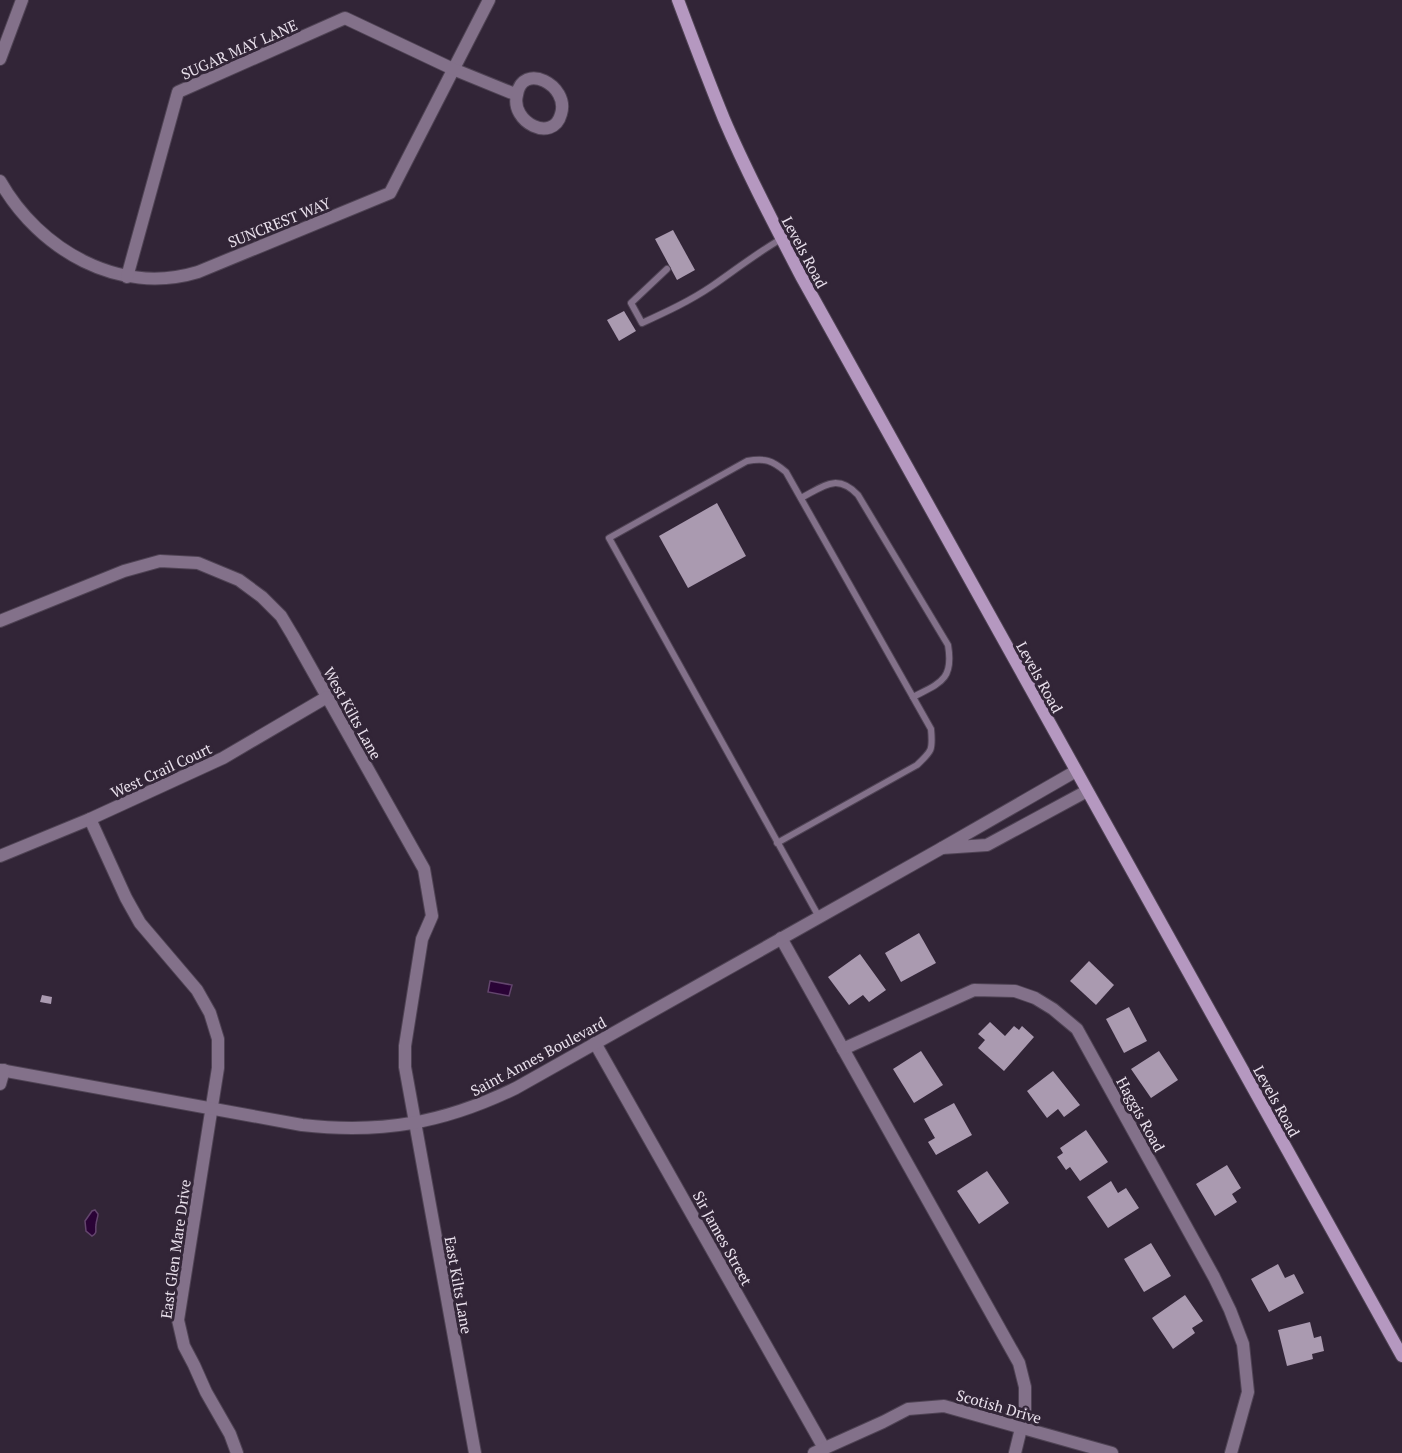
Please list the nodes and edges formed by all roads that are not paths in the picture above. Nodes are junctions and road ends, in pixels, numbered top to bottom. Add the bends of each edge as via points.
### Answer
1 (22, 0) edge
2 (489, 0) edge
3 (678, 0) edge
4 (0, 59) edge
5 (453, 69) junction
6 (517, 95) junction
7 (0, 181) edge
8 (781, 239) junction
9 (667, 269) dead end
10 (127, 277) junction
11 (801, 498) junction
12 (0, 621) edge
13 (327, 697) junction
14 (913, 697) junction
15 (1076, 771) junction
16 (1087, 791) junction
17 (90, 819) junction
18 (777, 843) junction
19 (942, 848) junction
20 (0, 856) edge
21 (819, 917) junction
22 (782, 938) junction
23 (595, 1043) junction
24 (843, 1049) junction
25 (2, 1070) edge
26 (0, 1084) edge
27 (211, 1109) junction
28 (414, 1123) junction
29 (1402, 1356) edge
30 (1021, 1427) junction
31 (819, 1450) edge
32 (237, 1453) edge
33 (475, 1453) edge
34 (1015, 1453) edge
35 (1112, 1453) edge
36 (1231, 1453) edge

1 - 4 street
2 - 5 street, SUNCREST WAY
3 - 8 main road, Levels Road via 725,120
5 - 6 street
5 - 10 street, SUNCREST WAY via 390,193 198,272 160,279
5 - 10 street, SUGAR MAY LANE via 345,18 178,92
6 - 6 street via 520,85 528,79 551,84 562,102 558,122 543,129 527,123 517,110
7 - 10 street, SUNCREST WAY via 28,220 51,241 90,265
8 - 9 lane via 688,301 642,323 631,303
8 - 15 main road, Levels Road
11 - 14 lane
11 - 14 lane via 830,483 842,483 858,495 948,645 947,673 940,682
11 - 18 lane via 776,463 747,461 609,538
12 - 13 street, West Kilts Lane via 124,571 160,561 198,563 239,580 281,616
13 - 17 street, West Crail Court via 223,758
13 - 28 street, West Kilts Lane via 426,878 432,916 422,939 405,1046
14 - 18 lane via 931,729 933,745 927,756
15 - 16 main road, Levels Road
15 - 19 street, Saint Annes Boulevard
16 - 19 street, Saint Annes Boulevard via 987,845
16 - 29 main road, Levels Road
17 - 20 street, West Crail Court
17 - 27 street, East Glen Mare Drive via 140,923 196,990 210,1013 218,1039
18 - 21 lane
19 - 21 street, Saint Annes Boulevard
21 - 22 street, Saint Annes Boulevard
22 - 23 street, Saint Annes Boulevard
22 - 24 street
23 - 28 street, Saint Annes Boulevard via 490,1100
23 - 31 street, Sir James Street
24 - 30 street via 1019,1363 1025,1387
24 - 36 street, Haggis Road via 974,990 1015,991 1035,998 1077,1029 1214,1277 1243,1344 1248,1392
25 - 26 street
25 - 27 street, Saint Annes Boulevard
27 - 28 street, Saint Annes Boulevard via 327,1128
27 - 32 street, East Glen Mare Drive via 178,1320 184,1346
28 - 33 street, East Kilts Lane
30 - 31 street, Scotish Drive via 944,1406 908,1409
30 - 34 street
30 - 35 street, Scotish Drive

